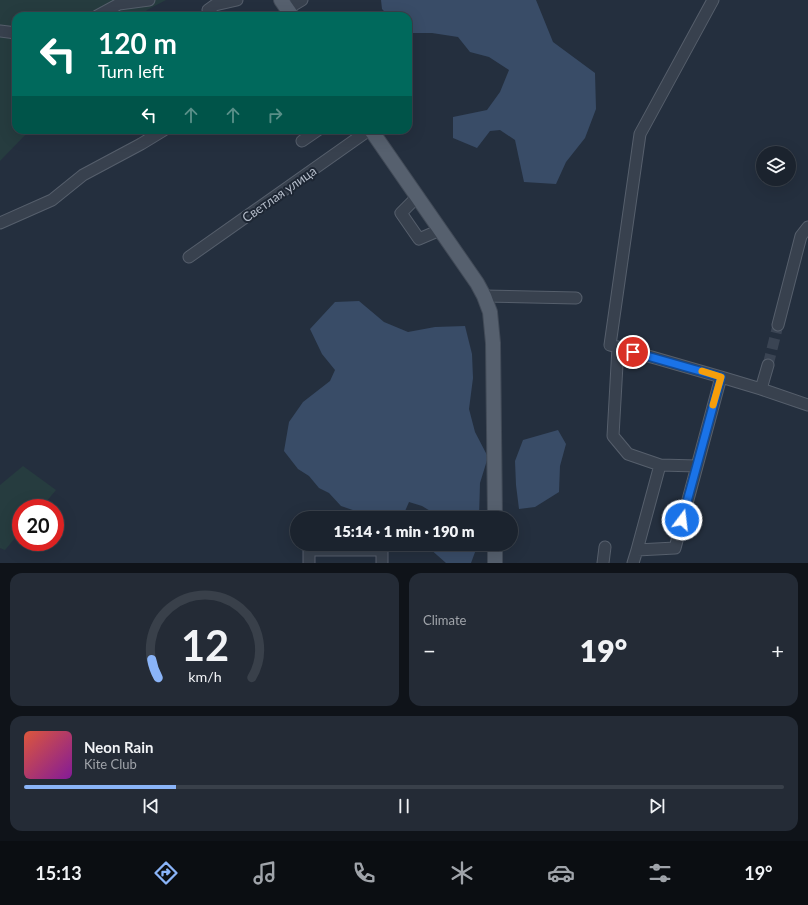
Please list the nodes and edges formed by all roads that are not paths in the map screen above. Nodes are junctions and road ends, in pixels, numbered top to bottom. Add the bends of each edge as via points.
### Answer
1 (149, 0) edge
2 (237, 0) edge
3 (302, 0) edge
4 (713, 0) edge
5 (286, 8) edge
6 (208, 10) dead end
7 (104, 12) edge
8 (0, 32) edge
9 (12, 33) edge
10 (157, 134) edge
11 (312, 134) edge
12 (364, 134) edge
13 (373, 134) edge
14 (302, 141) dead end
15 (417, 197) junction
16 (0, 223) edge
17 (808, 228) edge
18 (440, 230) junction
19 (189, 257) dead end
20 (484, 296) junction
21 (576, 298) dead end
22 (778, 325) tunnel mouth
23 (618, 347) junction
24 (768, 365) tunnel mouth
25 (721, 377) junction
26 (761, 389) junction
27 (808, 405) edge
28 (660, 465) junction
29 (697, 466) junction
30 (495, 511) edge
31 (604, 548) dead end
32 (637, 550) junction
33 (309, 551) edge
34 (382, 551) edge
35 (495, 551) edge
36 (309, 563) edge
37 (382, 563) edge
38 (495, 563) edge
39 (603, 563) edge
40 (633, 563) edge

1 - 7 lane via 119,4
2 - 6 lane via 215,5
3 - 5 lane
4 - 23 lane via 640,134 610,345
8 - 9 lane
10 - 16 lane via 83,175 52,200
11 - 14 lane
12 - 19 lane, Светлая улица
13 - 15 main road
15 - 18 main road
15 - 18 lane via 401,213 419,239
17 - 22 lane via 801,236
18 - 20 main road
20 - 21 lane
20 - 30 main road via 490,312 493,343
23 - 25 lane
23 - 28 lane via 613,436 628,454
24 - 26 lane
25 - 26 lane
25 - 29 lane
26 - 27 lane
28 - 29 lane
28 - 32 lane
29 - 32 lane via 675,548
31 - 39 lane
32 - 40 lane
33 - 36 lane
34 - 37 lane
35 - 38 main road

